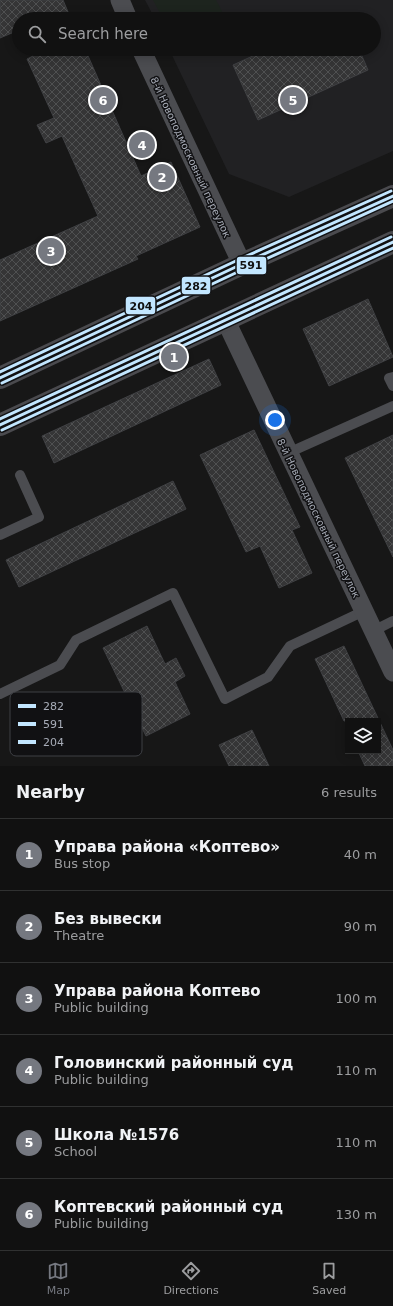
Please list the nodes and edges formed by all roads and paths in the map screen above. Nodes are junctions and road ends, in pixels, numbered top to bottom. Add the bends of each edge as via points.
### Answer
1 (120, 0) edge
2 (125, 12) edge
3 (144, 56) edge
4 (393, 196) edge
5 (393, 242) edge
6 (242, 264) junction
7 (225, 319) junction
8 (393, 377) edge
9 (0, 378) edge
10 (393, 386) edge
11 (393, 406) edge
12 (0, 425) edge
13 (288, 453) junction
14 (20, 475) dead end
15 (0, 535) edge
16 (364, 611) junction
17 (393, 622) edge
18 (373, 631) junction
19 (393, 672) edge
20 (0, 694) edge

1 - 2 street
3 - 6 street, 8-й Новоподмосковный переулок
4 - 6 main road
5 - 7 main road
6 - 9 main road
7 - 12 main road
7 - 13 street, 8-й Новоподмосковный переулок
8 - 10 lane via 389,378
11 - 13 lane
13 - 16 street, 8-й Новоподмосковный переулок
14 - 15 lane via 39,517
16 - 18 street, 8-й Новоподмосковный переулок
16 - 20 lane via 290,646 268,677 225,699 173,593 76,640 60,665
17 - 18 lane
18 - 19 street, 8-й Новоподмосковный переулок

